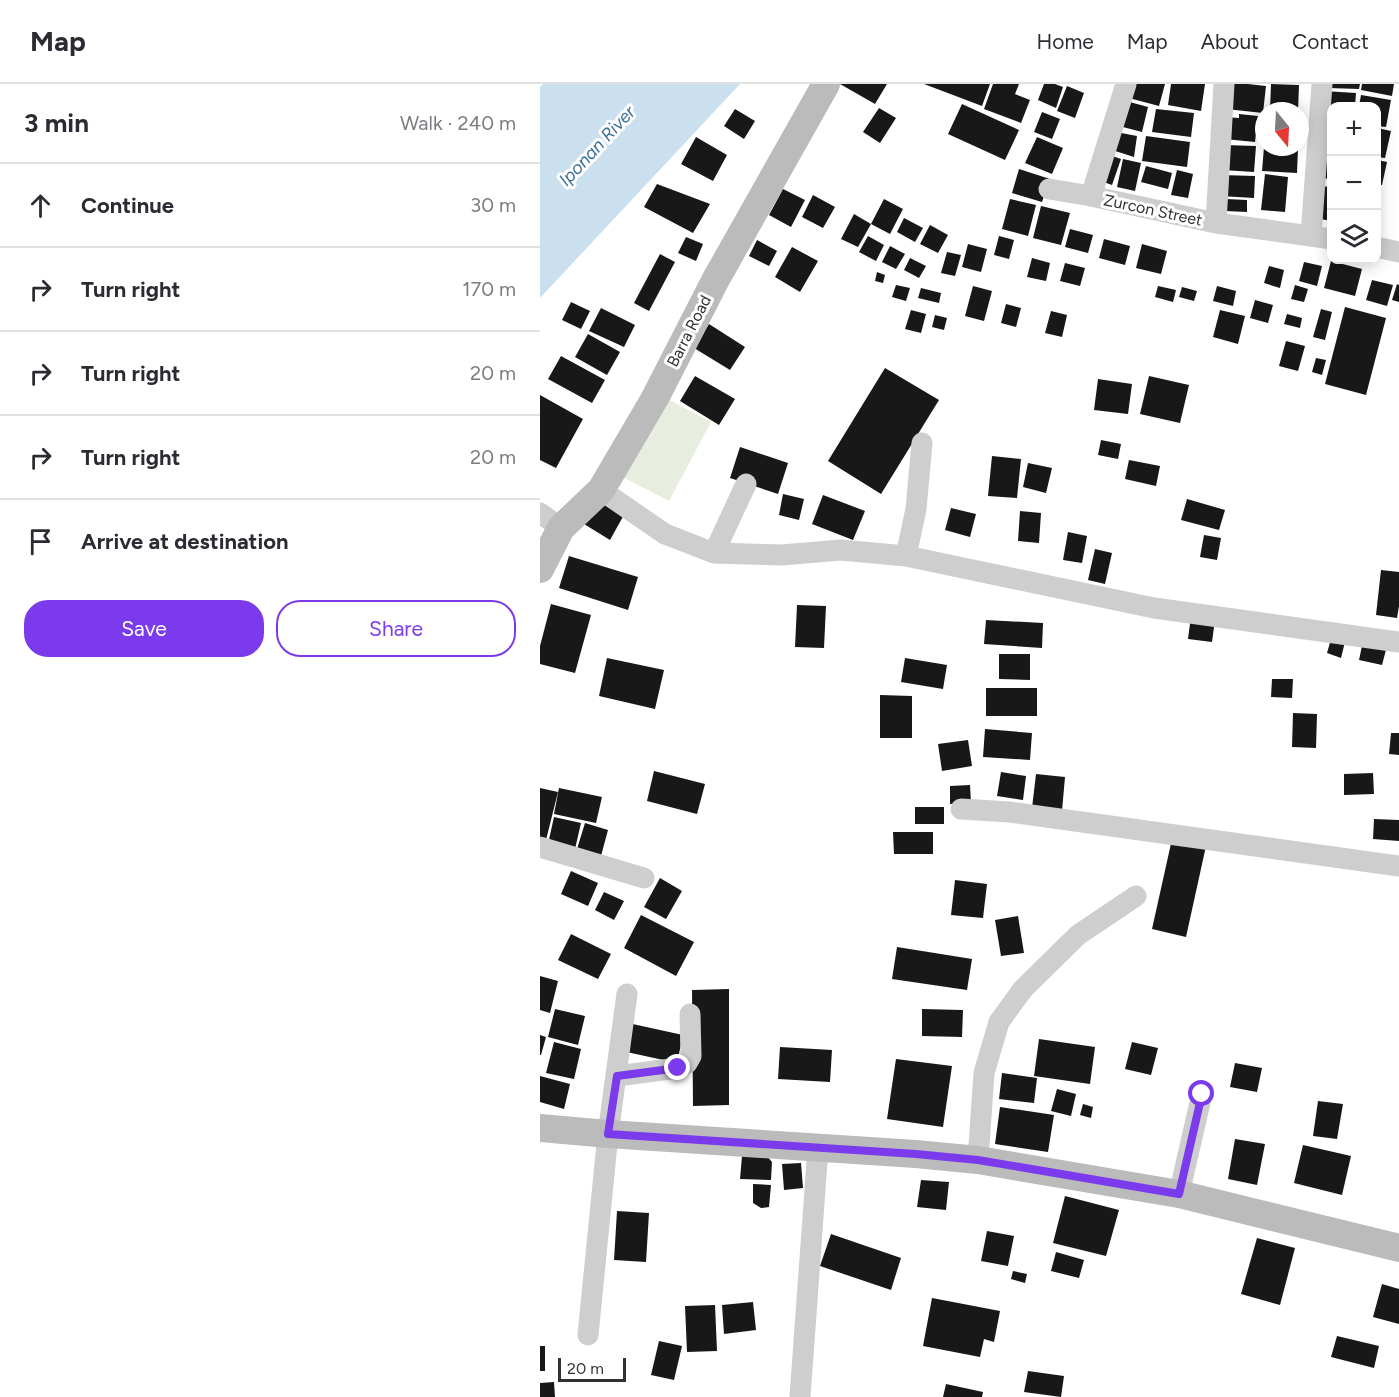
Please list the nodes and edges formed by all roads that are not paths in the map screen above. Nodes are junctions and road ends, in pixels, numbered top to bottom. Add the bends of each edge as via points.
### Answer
1 (826, 84) edge
2 (1126, 84) edge
3 (1224, 84) edge
4 (1322, 84) edge
5 (1049, 189) dead end
6 (1091, 196) junction
7 (1216, 223) junction
8 (1321, 237) edge
9 (1381, 249) edge
10 (1399, 252) edge
11 (922, 443) dead end
12 (746, 484) dead end
13 (601, 490) junction
14 (550, 521) edge
15 (714, 553) junction
16 (906, 556) junction
17 (540, 569) edge
18 (1399, 642) edge
19 (962, 809) dead end
20 (540, 848) edge
21 (1399, 866) edge
22 (644, 878) dead end
23 (1136, 896) dead end
24 (627, 994) dead end
25 (690, 1014) dead end
26 (617, 1076) junction
27 (1202, 1094) dead end
28 (540, 1128) edge
29 (608, 1134) junction
30 (818, 1148) junction
31 (978, 1160) junction
32 (1179, 1194) junction
33 (1399, 1248) edge
34 (588, 1335) dead end
35 (800, 1397) edge

1 - 13 street, Barra Road
2 - 6 street, Zurcon Street
3 - 7 street
4 - 8 street
5 - 6 street
6 - 7 street, Zurcon Street
7 - 8 street, Zurcon Street
9 - 10 street
11 - 16 street via 916,509
12 - 15 street
13 - 14 street, Barra Road
13 - 15 street via 665,534
14 - 17 street, Barra Road
15 - 16 street via 782,555 841,550
16 - 18 street via 1154,608
19 - 21 street via 1009,812
20 - 22 street
23 - 31 street via 1078,935 1023,989 999,1023 984,1072
24 - 26 street
25 - 26 street via 691,1056 687,1063 678,1068
26 - 29 street
27 - 32 street
28 - 29 street
29 - 30 street
29 - 34 street
30 - 31 street
30 - 35 street
31 - 32 street
32 - 33 street

